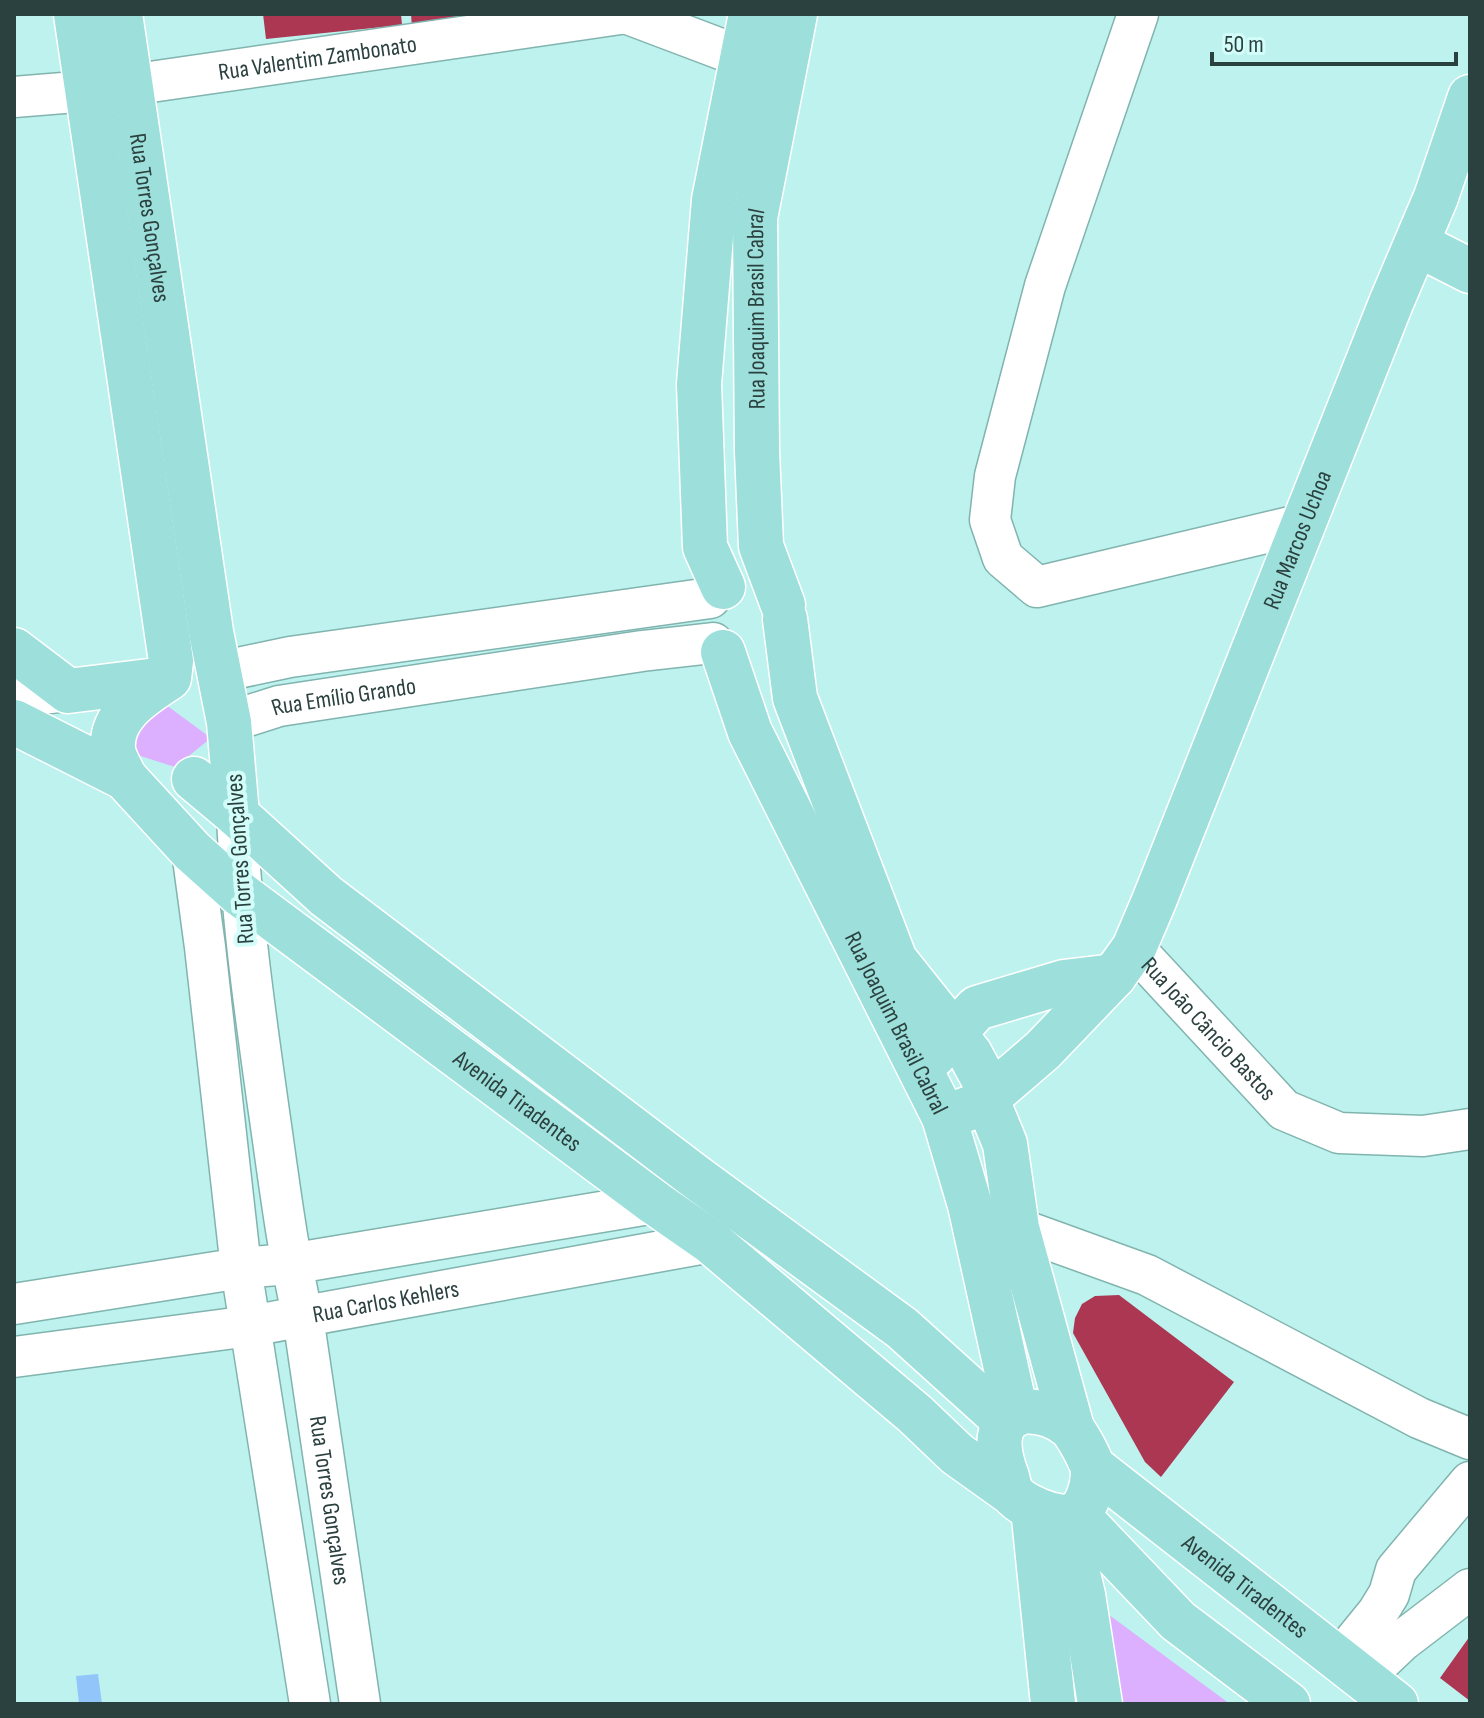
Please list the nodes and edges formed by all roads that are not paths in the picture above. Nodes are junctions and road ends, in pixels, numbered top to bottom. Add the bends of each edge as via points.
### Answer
1 (76, 14) edge
2 (120, 14) edge
3 (620, 14) edge
4 (628, 14) edge
5 (751, 14) edge
6 (795, 14) edge
7 (1138, 14) edge
8 (742, 61) junction
9 (130, 84) junction
10 (88, 91) junction
11 (14, 97) edge
12 (1470, 97) edge
13 (1417, 244) junction
14 (1470, 271) edge
15 (1303, 524) junction
16 (717, 592) junction
17 (784, 612) junction
18 (718, 647) junction
19 (14, 650) edge
20 (219, 672) junction
21 (169, 678) junction
22 (68, 691) junction
23 (14, 697) edge
24 (14, 722) edge
25 (229, 722) junction
26 (14, 748) edge
27 (125, 778) junction
28 (194, 779) junction
29 (237, 815) junction
30 (192, 851) junction
31 (240, 894) junction
32 (1124, 962) junction
33 (952, 1034) junction
34 (522, 1045) junction
35 (922, 1072) junction
36 (489, 1079) junction
37 (987, 1100) junction
38 (944, 1117) junction
39 (1470, 1129) edge
40 (697, 1178) junction
41 (655, 1203) junction
42 (752, 1219) junction
43 (1017, 1228) junction
44 (711, 1242) junction
45 (290, 1264) junction
46 (241, 1268) junction
47 (14, 1304) edge
48 (303, 1317) junction
49 (250, 1326) junction
50 (14, 1357) edge
51 (1010, 1417) junction
52 (1072, 1428) junction
53 (1470, 1439) edge
54 (1094, 1468) junction
55 (1470, 1482) edge
56 (1047, 1508) junction
57 (1470, 1589) edge
58 (1389, 1594) junction
59 (1425, 1621) junction
60 (1366, 1681) edge
61 (1096, 1686) edge
62 (1051, 1689) edge
63 (310, 1704) edge
64 (360, 1704) edge
65 (1288, 1704) edge

1 - 10 main road, Rua Torres Gonçalves
2 - 9 main road, Rua Torres Gonçalves
3 - 9 street, Rua Valentim Zambonato
4 - 8 street
5 - 8 main road, Rua Joaquim Brasil Cabral
6 - 17 main road, Rua Joaquim Brasil Cabral via 755,218 761,546
7 - 15 street via 1045,286 995,476 990,520 1003,558 1037,587
8 - 16 main road, Rua Joaquim Brasil Cabral via 714,200 699,384 705,547
9 - 10 street, Rua Valentim Zambonato
9 - 20 main road, Rua Torres Gonçalves
10 - 11 street, Rua Valentim Zambonato
10 - 21 main road, Rua Torres Gonçalves via 171,661
12 - 13 main road, Rua Marcos Uchoa
13 - 14 main road
13 - 15 main road, Rua Marcos Uchoa
15 - 32 main road, Rua Marcos Uchoa
16 - 17 main road via 734,581 759,582 769,587
16 - 18 main road via 706,618
16 - 20 street, Rua Emílio Grando
17 - 18 main road via 784,632 769,652 746,659
17 - 33 main road, Rua Joaquim Brasil Cabral via 795,698 895,960
18 - 25 street, Rua Emílio Grando via 642,651 279,706
18 - 35 main road, Rua Joaquim Brasil Cabral via 750,732
19 - 22 main road
20 - 21 main road, Rua Emílio Grando
20 - 25 main road, Rua Torres Gonçalves
21 - 22 main road, Rua Emílio Grando
21 - 27 main road via 136,700 122,717 113,750
22 - 23 street, Rua Emílio Grando
24 - 27 main road, Avenida Tiradentes
25 - 28 main road via 208,766
25 - 29 main road, Rua Torres Gonçalves
26 - 27 street
27 - 28 main road via 148,786
27 - 30 main road, Avenida Tiradentes
28 - 29 main road, Avenida Tiradentes
29 - 31 street, Rua Torres Gonçalves
29 - 34 main road, Avenida Tiradentes via 326,896
30 - 31 main road, Avenida Tiradentes
30 - 46 street, Rua Torres Gonçalves
31 - 36 main road, Avenida Tiradentes
31 - 45 street, Rua Torres Gonçalves
32 - 33 main road via 977,1008
32 - 37 main road, Rua Marcos Uchoa via 1043,1050
32 - 39 street, Rua João Câncio Bastos via 1284,1110 1339,1133 1423,1136
33 - 35 main road
33 - 37 main road, Rua Joaquim Brasil Cabral via 979,1067
34 - 36 main road
34 - 40 main road, Avenida Tiradentes
35 - 38 main road, Rua Joaquim Brasil Cabral
36 - 41 main road, Avenida Tiradentes
37 - 38 main road, Rua Marcos Uchoa
37 - 43 main road, Rua Joaquim Brasil Cabral via 1005,1144
38 - 51 main road, Rua Joaquim Brasil Cabral via 970,1205
40 - 41 street
40 - 42 main road, Avenida Tiradentes
41 - 44 main road, Avenida Tiradentes
41 - 45 street
42 - 44 street, Rua Carlos Kehlers
42 - 51 main road, Avenida Tiradentes via 902,1328
43 - 52 main road, Rua Joaquim Brasil Cabral
43 - 53 street via 1147,1275 1419,1418
44 - 48 street, Rua Carlos Kehlers
44 - 56 main road, Avenida Tiradentes via 957,1454
45 - 46 street
45 - 48 street, Rua Torres Gonçalves
46 - 47 street
46 - 49 street, Rua Torres Gonçalves
48 - 49 street, Rua Carlos Kehlers
48 - 64 street, Rua Torres Gonçalves
49 - 50 street, Rua Carlos Kehlers
49 - 63 street, Rua Torres Gonçalves
51 - 52 main road via 1025,1411 1047,1413
51 - 56 main road, Avenida Tiradentes via 999,1433 1001,1461
52 - 54 main road, Avenida Tiradentes
54 - 56 main road via 1084,1507
54 - 60 main road, Avenida Tiradentes
55 - 58 street via 1396,1570
56 - 61 main road via 1083,1595
56 - 62 main road
56 - 65 main road, Avenida Tiradentes via 1178,1621
57 - 59 street
58 - 59 street
58 - 60 street via 1378,1612
59 - 60 street
61 - 62 main road

